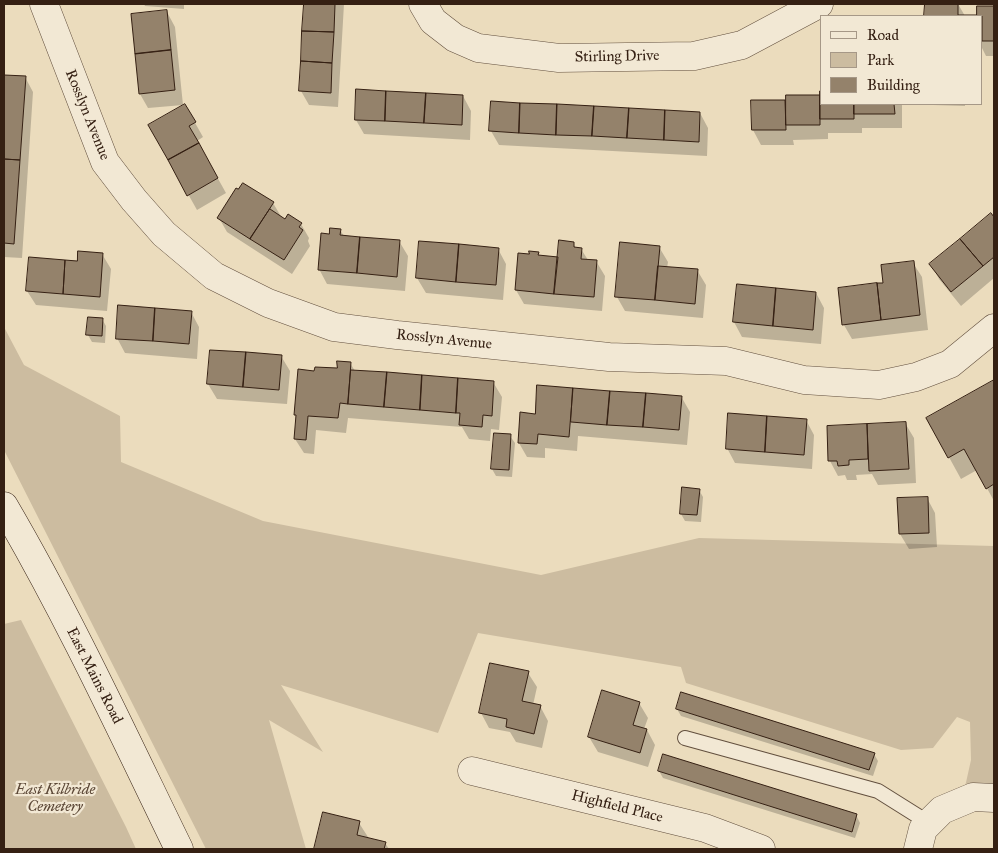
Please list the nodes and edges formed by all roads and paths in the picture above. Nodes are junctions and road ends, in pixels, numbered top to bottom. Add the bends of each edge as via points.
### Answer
1 (44, 4) edge
2 (423, 4) edge
3 (819, 4) edge
4 (994, 328) edge
5 (4, 506) edge
6 (685, 738) dead end
7 (472, 771) dead end
8 (994, 798) edge
9 (929, 823) junction
10 (179, 849) edge
11 (761, 849) edge
12 (918, 849) edge

1 - 4 street, Rosslyn Avenue via 105,162 146,214 164,234 214,276 268,303 334,327 609,356 726,360 804,380 879,385 916,377 950,364
2 - 3 street, Stirling Drive via 433,21 455,38 478,48 559,58 694,56 742,45
5 - 10 street, East Mains Road via 90,665
6 - 9 lane via 878,791
7 - 11 street, Highfield Place via 705,828
8 - 9 street via 973,797 942,810
9 - 12 street via 923,829

